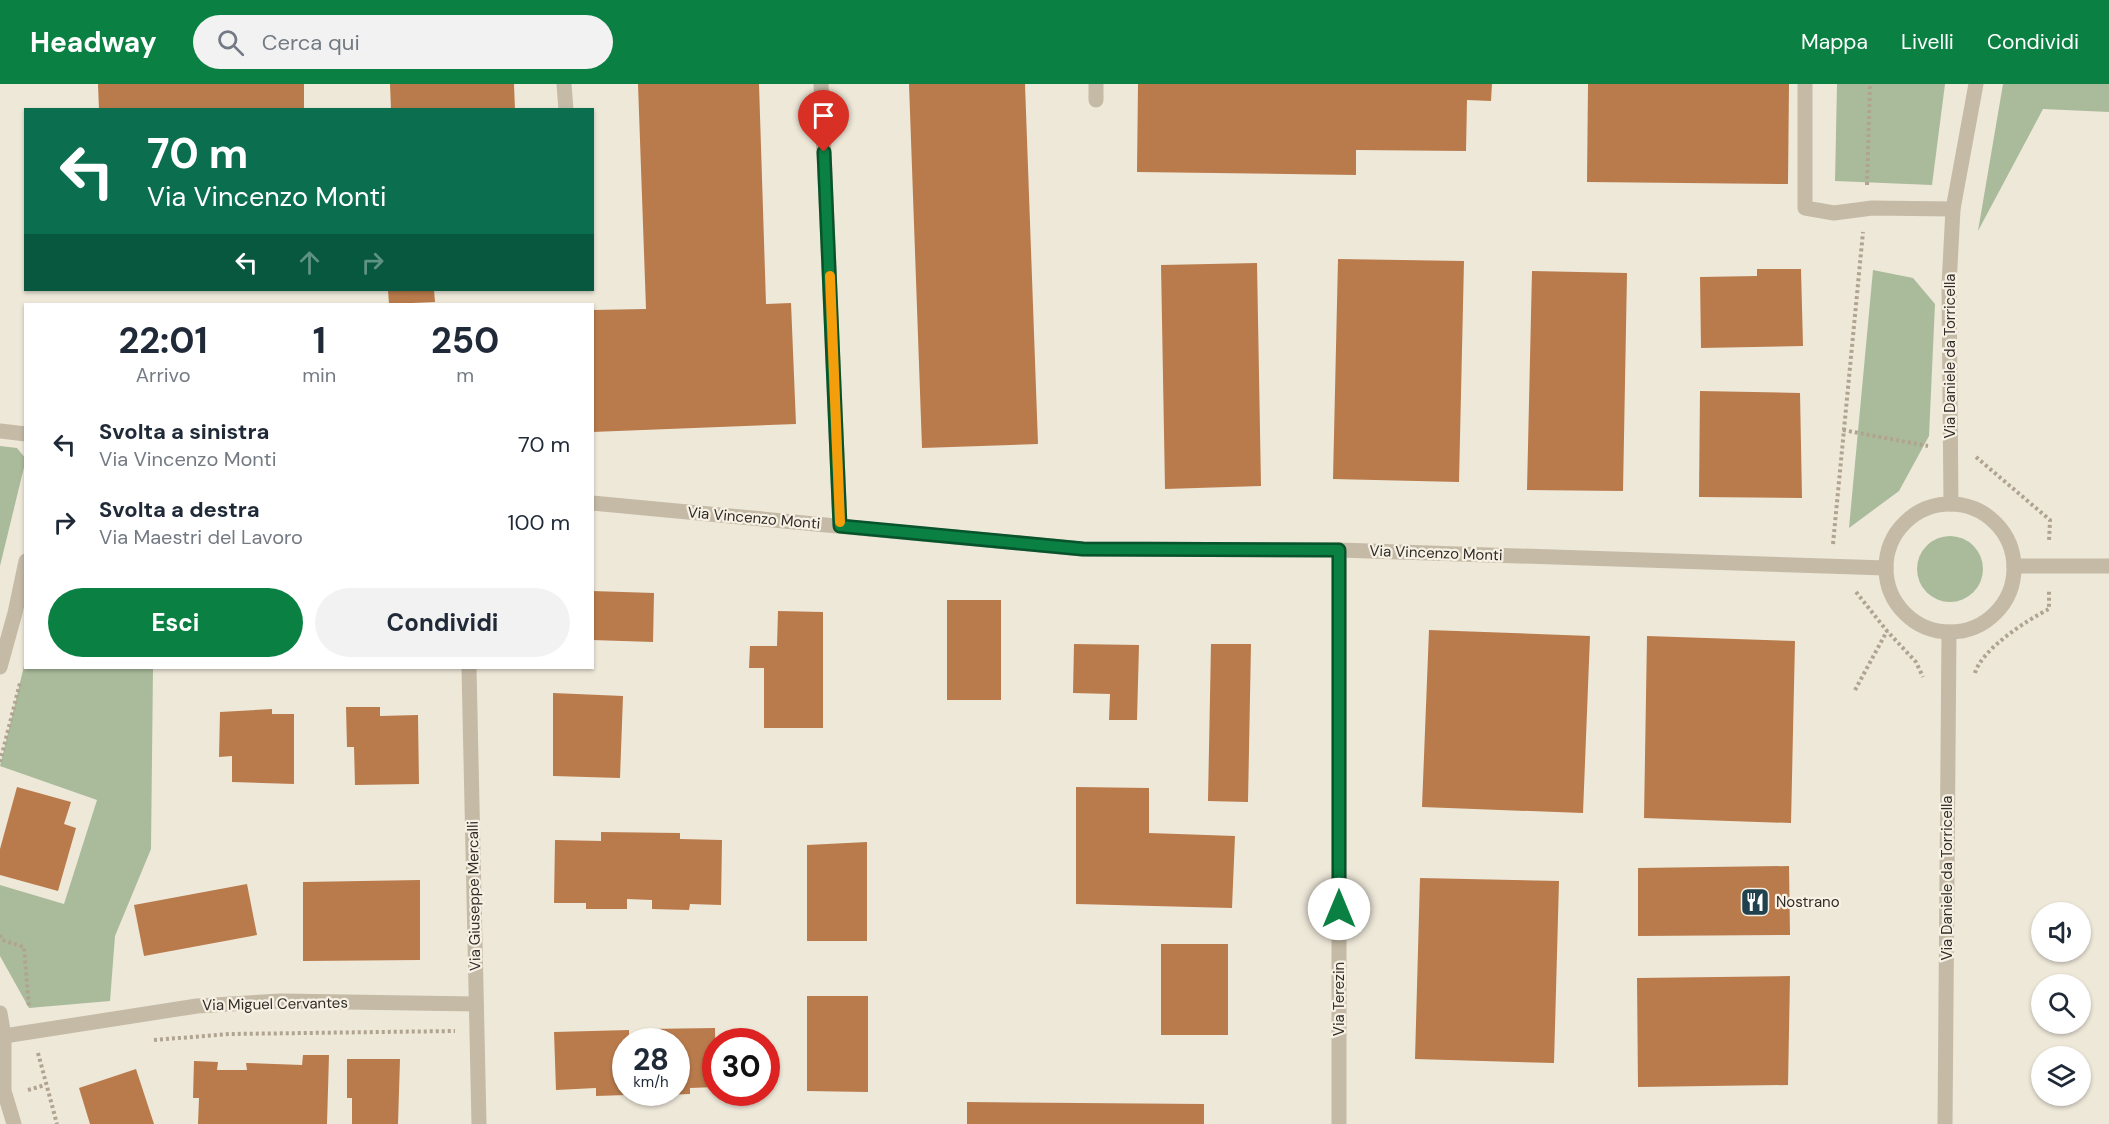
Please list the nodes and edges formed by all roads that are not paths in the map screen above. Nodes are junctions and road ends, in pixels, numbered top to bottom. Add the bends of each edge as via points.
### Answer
1 (564, 84) edge
2 (821, 84) edge
3 (1096, 84) edge
4 (1804, 84) edge
5 (1976, 84) edge
6 (1096, 100) dead end
7 (566, 108) edge
8 (1953, 209) junction
9 (0, 431) edge
10 (24, 434) edge
11 (594, 503) edge
12 (1951, 504) junction
13 (840, 526) junction
14 (1339, 550) junction
15 (2014, 566) junction
16 (2109, 566) edge
17 (1886, 568) junction
18 (24, 570) edge
19 (1949, 632) junction
20 (0, 667) edge
21 (469, 669) edge
22 (476, 1004) junction
23 (0, 1013) edge
24 (4, 1036) junction
25 (14, 1124) edge
26 (478, 1124) edge
27 (1339, 1124) edge
28 (1945, 1124) edge

1 - 7 street
2 - 13 street
3 - 6 street
4 - 8 street via 1805,208 1834,213
5 - 8 street, Via Daniele da Torricella
8 - 12 street, Via Daniele da Torricella via 1949,285
9 - 10 street
11 - 13 street, Via Vincenzo Monti
12 - 15 street via 1970,506 1988,516 2011,546
12 - 17 street via 1912,515 1889,548
13 - 14 street, Via Vincenzo Monti via 1083,549
14 - 17 street, Via Vincenzo Monti
14 - 27 street, Via Terezin
15 - 16 street
15 - 19 street via 2012,586 2003,605 1988,620 1970,629
17 - 19 street via 1897,605 1911,620 1929,629
18 - 20 street
19 - 28 street, Via Daniele da Torricella
21 - 22 street, Via Giuseppe Mercalli
22 - 24 street, Via Miguel Cervantes via 281,1001 197,1006
22 - 26 street, Via Giuseppe Mercalli
23 - 24 street
24 - 25 street via 4,1091

